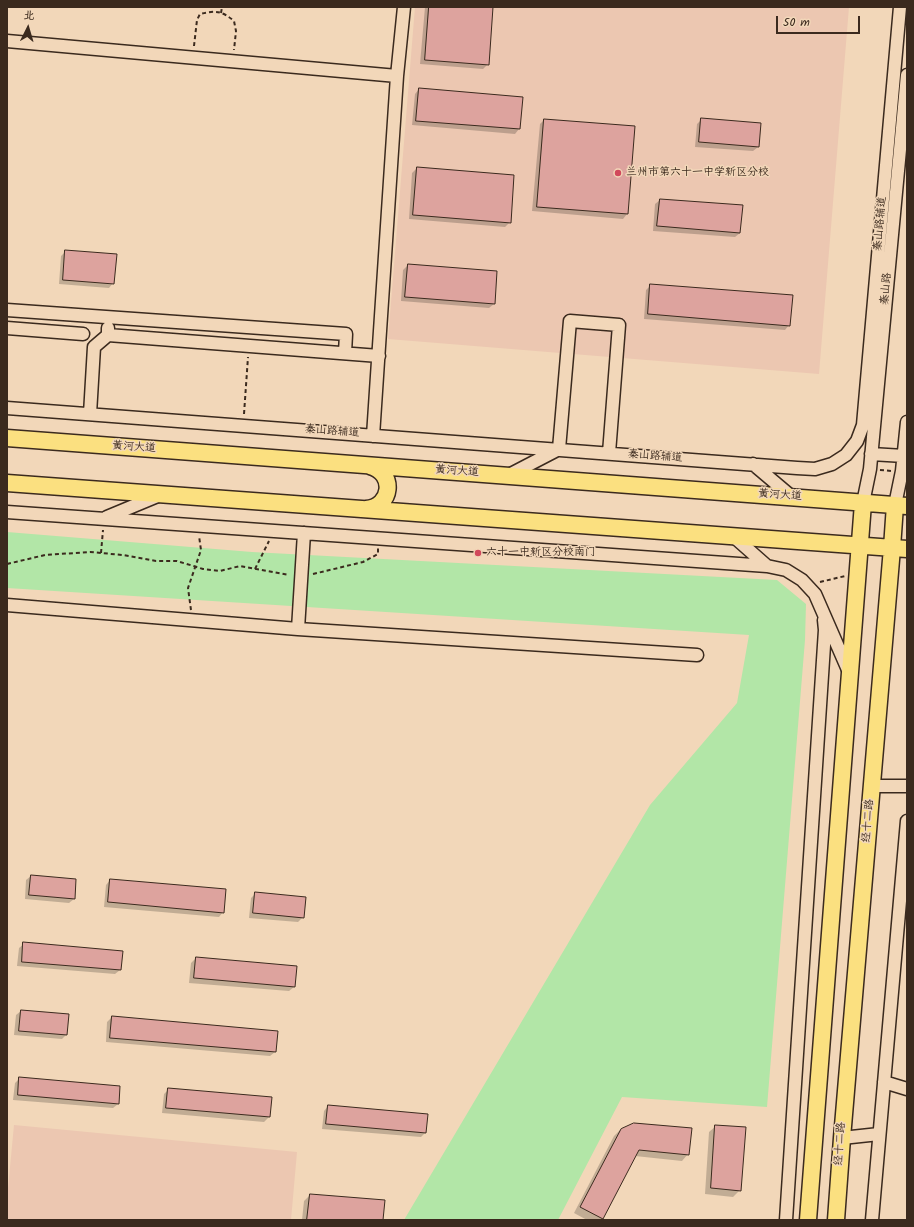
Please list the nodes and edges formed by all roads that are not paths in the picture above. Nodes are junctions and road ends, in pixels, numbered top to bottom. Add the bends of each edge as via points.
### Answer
1 (404, 7) edge
2 (900, 7) edge
3 (7, 41) edge
4 (907, 75) edge
5 (397, 76) junction
6 (7, 310) edge
7 (84, 315) junction
8 (109, 317) junction
9 (7, 328) edge
10 (83, 334) junction
11 (108, 335) junction
12 (94, 347) junction
13 (345, 353) junction
14 (379, 356) junction
15 (7, 408) edge
16 (90, 414) junction
17 (907, 422) edge
18 (373, 436) junction
19 (7, 438) edge
20 (559, 449) junction
21 (609, 453) junction
22 (871, 454) junction
23 (904, 456) junction
24 (753, 464) junction
25 (368, 466) junction
26 (507, 476) junction
27 (7, 483) edge
28 (161, 494) junction
29 (792, 497) junction
30 (863, 503) junction
31 (901, 506) edge
32 (364, 509) junction
33 (7, 512) edge
34 (104, 519) junction
35 (304, 533) junction
36 (732, 536) junction
37 (860, 545) junction
38 (900, 548) edge
39 (767, 566) junction
40 (7, 605) edge
41 (823, 611) junction
42 (298, 629) junction
43 (697, 655) dead end
44 (850, 674) junction
45 (872, 786) junction
46 (907, 786) edge
47 (907, 828) edge
48 (904, 891) edge
49 (884, 1082) junction
50 (907, 1089) edge
51 (880, 1134) junction
52 (842, 1138) junction
53 (786, 1220) edge
54 (808, 1220) edge
55 (836, 1220) edge
56 (872, 1220) edge

1 - 5 street
2 - 24 street, 秦山路辅道 via 863,425 857,441 850,450 832,464 815,469
3 - 5 street
4 - 22 street, 秦山路
5 - 14 street
6 - 7 street
7 - 8 street
7 - 10 street
8 - 11 street
8 - 13 street via 346,334
9 - 10 street
10 - 12 street
11 - 12 street
11 - 13 street
12 - 16 street
13 - 14 street
14 - 18 street
15 - 16 street, 秦山路辅道
16 - 18 street, 秦山路辅道
17 - 23 street, 经十二路
18 - 20 street, 秦山路辅道
19 - 25 main road, 黄河大道
20 - 21 street, 秦山路辅道
20 - 21 street via 570,321 619,325
20 - 26 street
21 - 24 street, 秦山路辅道
22 - 23 street
22 - 30 street, 秦山路
23 - 31 street, 经十二路
24 - 29 street
25 - 26 main road, 黄河大道
25 - 32 main road via 376,467 382,472 388,486 384,500 372,508
26 - 29 main road, 黄河大道
27 - 28 main road
28 - 32 main road
28 - 34 street
29 - 30 main road, 黄河大道
30 - 31 main road, 黄河大道
30 - 37 main road
31 - 38 main road, 经十二路
32 - 36 main road
33 - 34 street
34 - 35 street
35 - 39 street
35 - 42 street
36 - 37 main road
36 - 39 street
37 - 38 main road
37 - 44 main road
38 - 45 main road, 经十二路
39 - 41 street via 786,570 802,580 815,594
40 - 42 street
41 - 44 street
41 - 53 street via 824,630
42 - 43 street
44 - 54 main road
45 - 46 street
45 - 52 main road, 经十二路
47 - 48 street
48 - 49 street
49 - 50 street
49 - 51 street
51 - 52 street
51 - 56 street
52 - 55 main road, 经十二路

